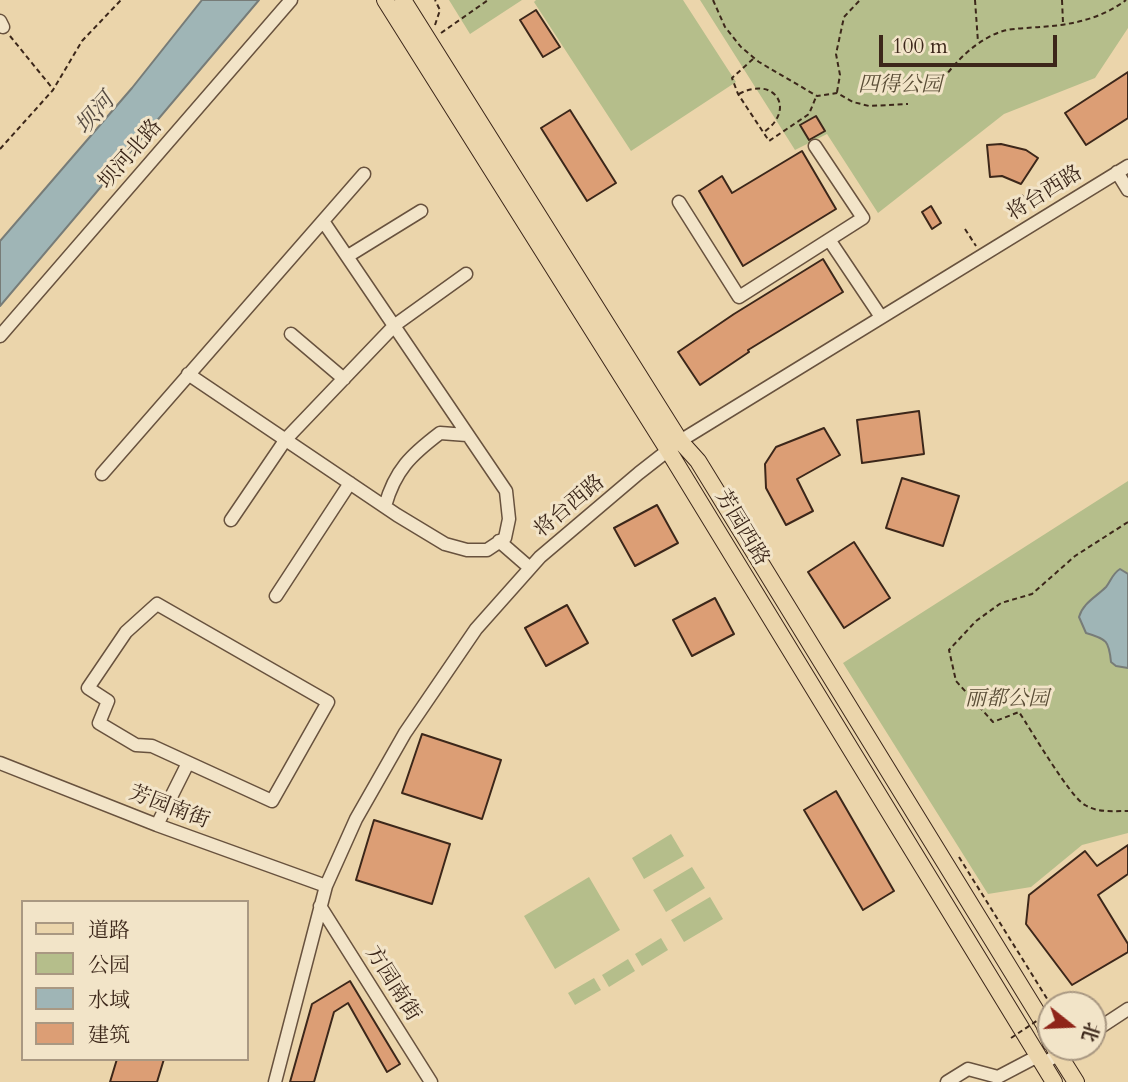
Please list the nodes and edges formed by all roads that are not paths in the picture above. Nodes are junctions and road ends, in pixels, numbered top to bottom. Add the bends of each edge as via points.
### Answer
1 (290, 0) edge
2 (385, 0) edge
3 (403, 0) edge
4 (815, 146) dead end
5 (1123, 169) edge
6 (364, 174) dead end
7 (1128, 190) edge
8 (679, 202) dead end
9 (421, 211) dead end
10 (323, 221) junction
11 (830, 241) junction
12 (348, 256) junction
13 (466, 274) dead end
14 (881, 317) junction
15 (395, 325) junction
16 (290, 334) dead end
17 (0, 336) edge
18 (188, 374) junction
19 (344, 379) junction
20 (467, 435) junction
21 (286, 439) junction
22 (674, 446) junction
23 (102, 474) dead end
24 (350, 483) junction
25 (385, 506) junction
26 (231, 520) dead end
27 (499, 541) junction
28 (530, 568) junction
29 (276, 596) dead end
30 (0, 763) edge
31 (188, 763) junction
32 (157, 825) junction
33 (326, 886) junction
34 (320, 906) junction
35 (1128, 1009) edge
36 (1037, 1013) edge
37 (1107, 1022) edge
38 (1037, 1053) edge
39 (1038, 1061) edge
40 (1042, 1061) edge
41 (1065, 1061) edge
42 (275, 1082) edge
43 (431, 1082) edge
44 (947, 1082) edge
45 (1055, 1082) edge
46 (1076, 1082) edge

1 - 17 street, 坝河北路
2 - 22 main road, 芳园西路
3 - 22 main road, 芳园西路
4 - 11 street via 863,218
5 - 7 street
5 - 14 street, 将台西路
6 - 10 street
8 - 11 street via 739,296
9 - 12 street
10 - 12 street
10 - 18 street
11 - 14 street
12 - 15 street
13 - 15 street
14 - 22 street, 将台西路
15 - 19 street
15 - 20 street
16 - 19 street
18 - 21 street
18 - 23 street
19 - 21 street
20 - 25 street via 440,433 408,458 390,486
20 - 27 street via 506,491 509,519 505,538
21 - 24 street
21 - 26 street
22 - 28 street, 将台西路
22 - 36 main road, 芳园西路 via 705,472
22 - 38 main road, 芳园西路
24 - 25 street
24 - 29 street
25 - 27 street via 444,544 487,550
27 - 28 street
28 - 33 street, 将台西路 via 476,629 405,733 356,819
30 - 32 street, 芳园南街
31 - 31 street via 272,801 328,702 157,604 126,632 88,688 108,701 99,723 136,745 152,746
31 - 32 street
32 - 33 street, 芳园南街
33 - 34 street, 将台西路
34 - 42 street, 将台西路
34 - 43 street, 方园南街
35 - 37 street
39 - 44 street via 998,1077 968,1069
40 - 45 main road, 芳园西路
41 - 46 main road, 芳园西路

